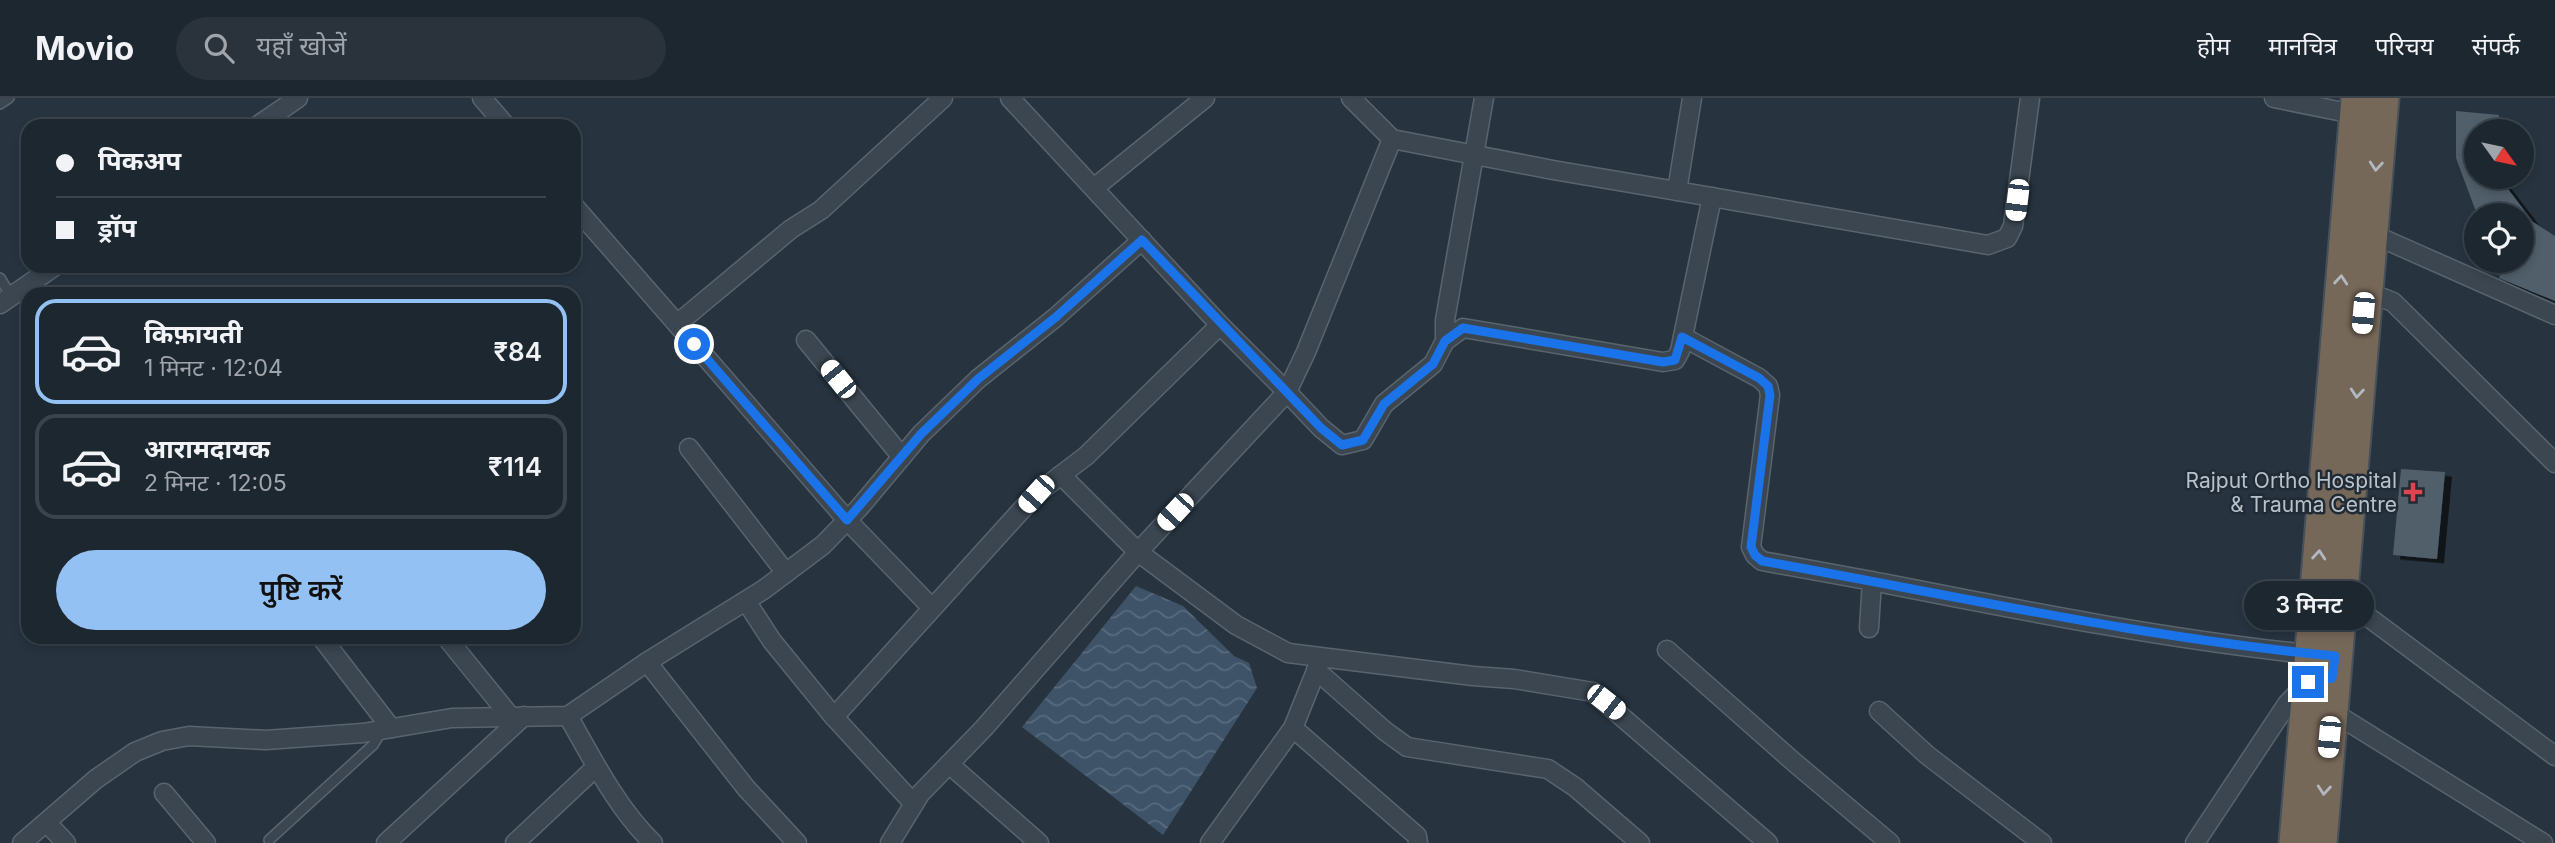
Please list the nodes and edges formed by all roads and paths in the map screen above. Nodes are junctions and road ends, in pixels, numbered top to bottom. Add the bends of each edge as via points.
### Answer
1 (9, 98) edge
2 (298, 98) edge
3 (482, 98) edge
4 (943, 98) edge
5 (1010, 98) edge
6 (1205, 98) edge
7 (1351, 98) edge
8 (1485, 98) edge
9 (1692, 98) edge
10 (2030, 98) edge
11 (2274, 98) edge
12 (0, 104) edge
13 (2369, 107) edge
14 (267, 119) edge
15 (500, 119) edge
16 (1392, 139) junction
17 (1474, 155) junction
18 (1094, 188) junction
19 (1677, 191) junction
20 (1712, 197) junction
21 (581, 214) edge
22 (2370, 233) junction
23 (1142, 240) junction
24 (45, 273) edge
25 (0, 278) edge
26 (25, 287) edge
27 (21, 290) edge
28 (2365, 291) junction
29 (6, 300) edge
30 (2555, 314) edge
31 (677, 324) junction
32 (1220, 325) junction
33 (1682, 337) junction
34 (806, 340) dead end
35 (1445, 341) junction
36 (1287, 392) junction
37 (689, 448) dead end
38 (902, 457) junction
39 (2555, 463) edge
40 (1061, 475) junction
41 (847, 520) junction
42 (1138, 552) junction
43 (786, 573) junction
44 (1872, 581) junction
45 (2340, 596) junction
46 (746, 601) junction
47 (932, 608) junction
48 (1869, 628) dead end
49 (326, 644) edge
50 (452, 644) edge
51 (1667, 650) dead end
52 (647, 662) junction
53 (1319, 664) junction
54 (2322, 668) junction
55 (2331, 710) junction
56 (1880, 711) dead end
57 (517, 716) junction
58 (568, 716) junction
59 (834, 717) junction
60 (1293, 728) junction
61 (386, 729) junction
62 (2555, 756) edge
63 (948, 764) junction
64 (596, 766) junction
65 (164, 793) dead end
66 (914, 804) junction
67 (47, 823) junction
68 (270, 840) dead end
69 (1214, 842) edge
70 (22, 843) edge
71 (66, 843) edge
72 (206, 843) edge
73 (386, 843) edge
74 (515, 843) edge
75 (653, 843) edge
76 (797, 843) edge
77 (890, 843) edge
78 (1039, 843) edge
79 (1418, 843) edge
80 (1640, 843) edge
81 (1768, 843) edge
82 (1890, 843) edge
83 (2042, 843) edge
84 (2195, 843) edge
85 (2296, 843) edge
86 (2320, 843) edge
87 (2543, 843) edge

1 - 12 lane
2 - 14 street
3 - 15 street
4 - 31 street via 821,210 791,229
5 - 18 street
6 - 18 street
7 - 16 street
8 - 17 street
9 - 19 street
10 - 20 street via 2013,226 2007,238 1988,245
11 - 13 street
13 -> 22 highway
54 -> 13 highway
16 - 17 street
16 - 36 street
17 - 19 street
17 - 35 street
18 - 23 street
19 - 20 street
20 - 33 street
21 - 31 street
22 - 28 highway
22 - 30 street
23 - 32 street
23 - 38 street via 978,379
24 - 26 street
25 - 29 lane
27 - 29 street
28 - 39 street via 2393,302
28 -> 45 highway
31 - 41 street
32 - 36 street
32 - 40 street
33 - 35 street via 1675,360 1663,362 1463,328
33 - 44 street via 1768,386 1751,547 1755,555 1762,561
34 - 38 street
35 - 36 street via 1433,364 1384,404 1363,440 1342,445
36 - 42 street
37 - 43 street
38 - 41 street
40 - 42 street
40 - 47 street via 1036,494
41 - 43 street
41 - 47 street
42 - 53 street via 1236,625
42 - 63 street
43 - 46 street
44 - 48 street
44 - 54 street via 2029,612 2271,650
45 - 54 highway
45 - 62 street
46 - 52 street
46 - 59 street
47 - 59 street
49 - 61 street
50 - 57 street
51 - 82 street
52 - 58 street
52 - 76 street via 746,788
53 - 60 street
53 - 80 street via 1407,747 1548,769
53 - 81 street via 1514,679 1592,692
54 - 55 highway
54 - 84 street via 2287,704
54 - 85 highway
55 -> 86 highway
55 - 87 street
56 - 83 street via 1927,755
57 - 58 street
57 - 61 street via 452,718
57 - 73 street
58 - 64 street
59 - 66 street
60 - 69 street
60 - 79 street via 1417,836
61 - 67 street via 266,740 189,736 162,741 135,752 96,779
61 - 68 lane
63 - 66 street
63 - 78 street
64 - 74 street
64 - 75 street via 638,829
65 - 72 street
66 - 77 street
67 - 70 street
67 - 71 street

